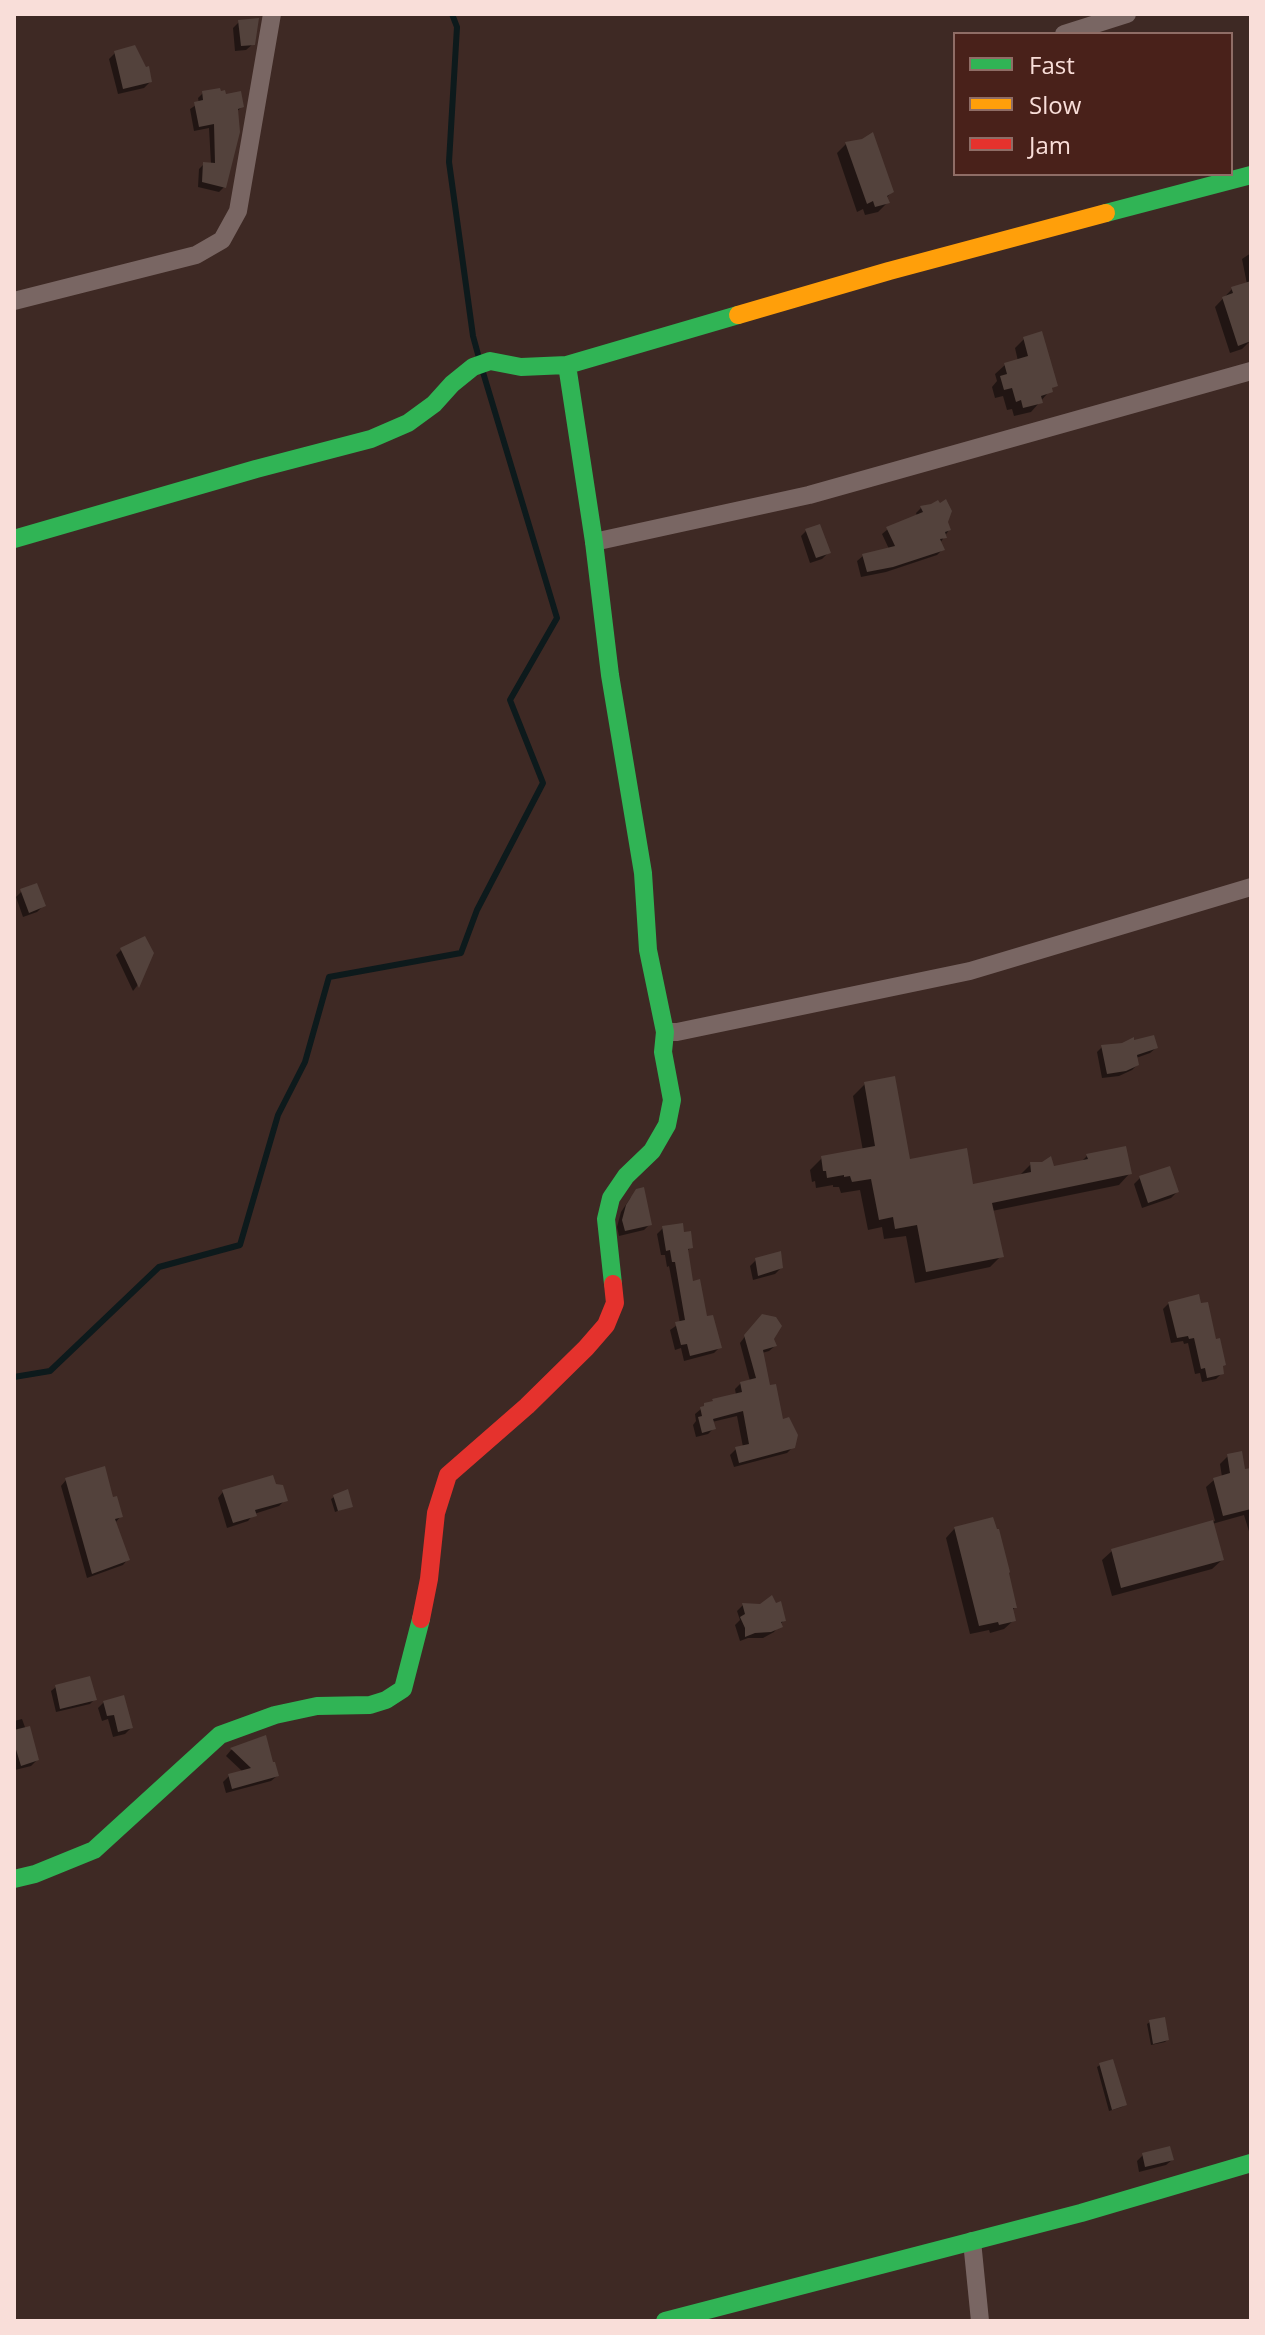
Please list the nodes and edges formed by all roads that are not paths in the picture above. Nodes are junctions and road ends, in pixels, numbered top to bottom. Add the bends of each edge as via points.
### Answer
1 (272, 14) edge
2 (1127, 14) edge
3 (1070, 32) edge
4 (1251, 175) edge
5 (14, 301) edge
6 (567, 365) junction
7 (1251, 371) edge
8 (14, 539) edge
9 (594, 542) junction
10 (1251, 887) edge
11 (665, 1032) junction
12 (14, 1879) edge
13 (1251, 2163) edge
14 (972, 2241) junction
15 (665, 2321) edge
16 (980, 2321) edge

1 - 5 street via 238,211 222,240 196,255
2 - 3 street
4 - 6 street via 889,271
6 - 8 street via 521,367 490,361 473,367 408,423 371,439
6 - 9 street
7 - 9 street via 809,495
9 - 11 street via 643,873 648,950
10 - 11 street via 970,971
11 - 12 street via 663,1052 672,1100 667,1125 611,1198 606,1219 615,1303 606,1325 586,1348 448,1475 403,1689 370,1705 317,1706 220,1735 94,1850
13 - 14 street
14 - 15 street
14 - 16 street

